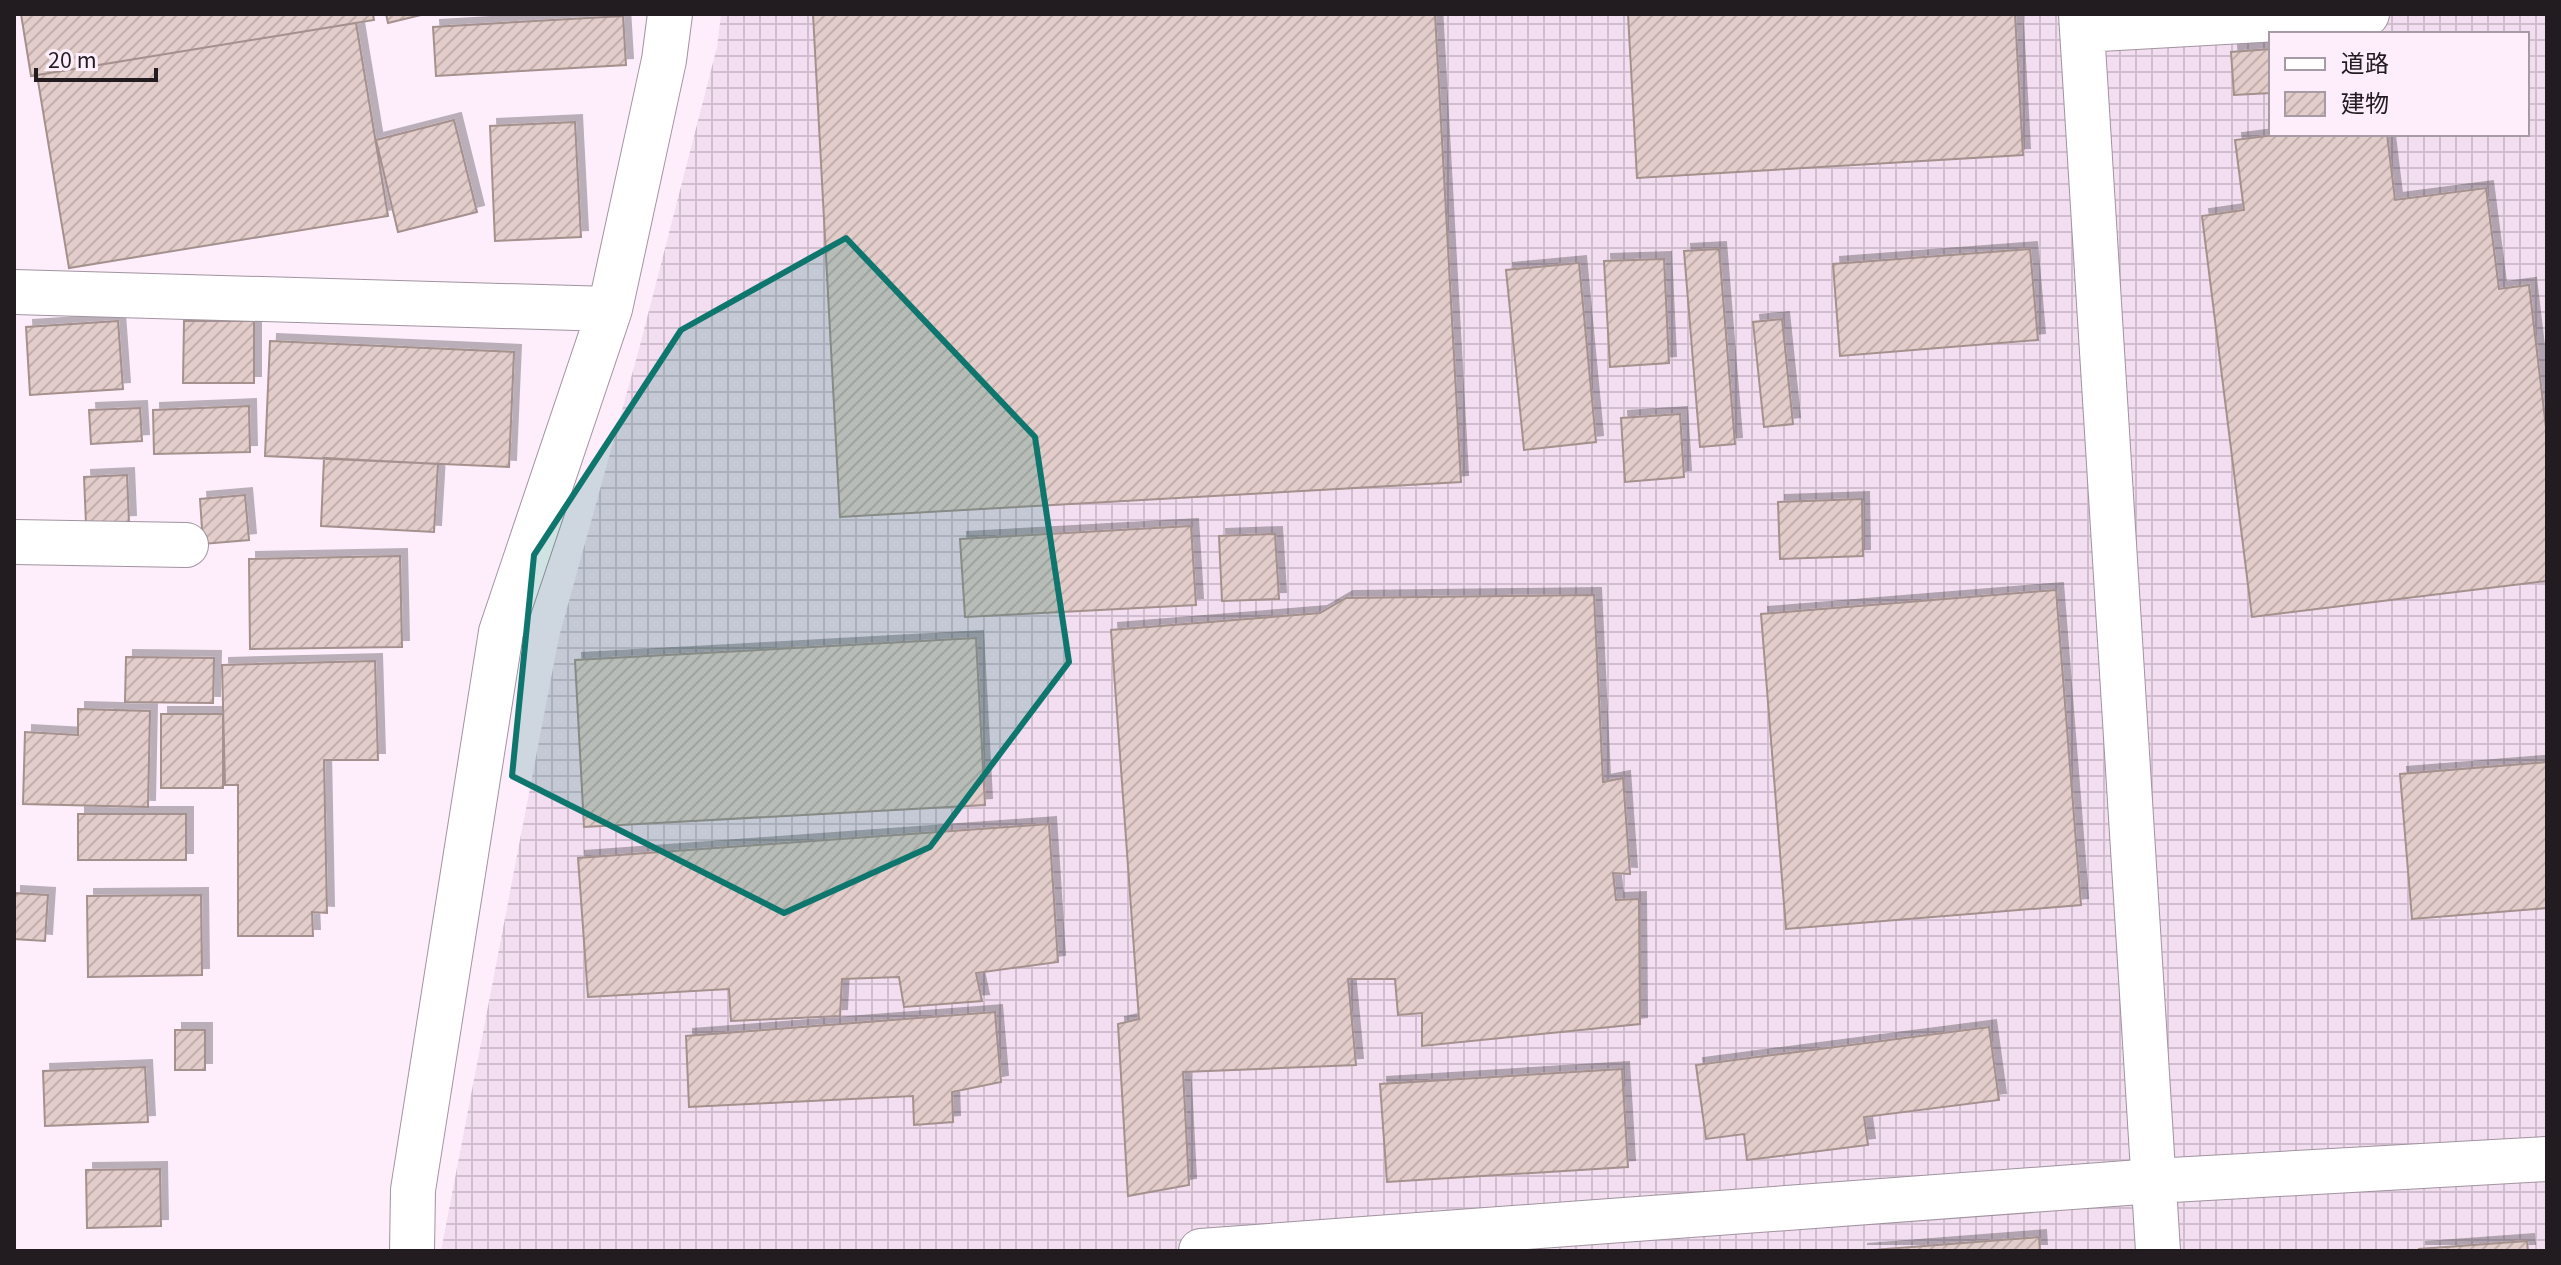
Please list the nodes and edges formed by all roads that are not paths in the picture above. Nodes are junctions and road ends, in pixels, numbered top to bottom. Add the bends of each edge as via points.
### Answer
1 (670, 14) edge
2 (2367, 14) edge
3 (2082, 22) edge
4 (14, 292) edge
5 (610, 309) junction
6 (14, 542) edge
7 (186, 545) dead end
8 (2547, 1159) edge
9 (2154, 1181) junction
10 (412, 1251) edge
11 (1201, 1251) edge
12 (2158, 1251) edge

1 - 5 street
2 - 3 street
3 - 9 street
4 - 5 street
5 - 10 street via 501,632 413,1190
6 - 7 street
8 - 9 street
9 - 11 street
9 - 12 street

